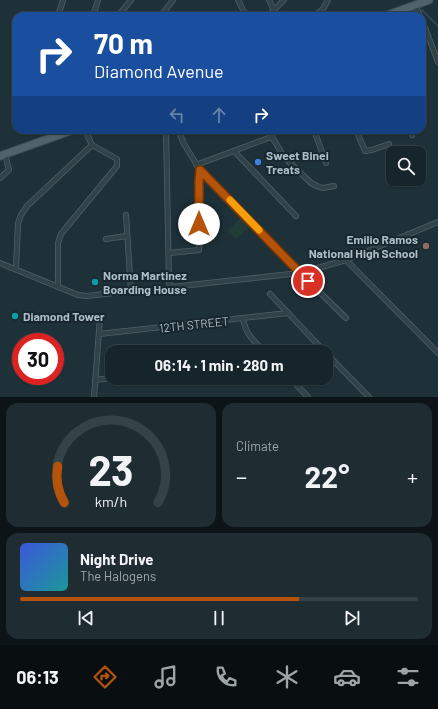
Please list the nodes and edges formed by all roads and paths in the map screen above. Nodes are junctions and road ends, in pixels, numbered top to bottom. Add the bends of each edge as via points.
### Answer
1 (62, 0) edge
2 (98, 0) edge
3 (131, 0) edge
4 (173, 0) edge
5 (238, 0) edge
6 (268, 0) edge
7 (284, 0) edge
8 (328, 0) edge
9 (429, 0) edge
10 (415, 5) junction
11 (274, 10) joint
12 (59, 12) edge
13 (94, 12) edge
14 (121, 12) edge
15 (164, 12) edge
16 (244, 12) edge
17 (319, 12) edge
18 (396, 12) edge
19 (418, 12) edge
20 (426, 30) edge
21 (438, 62) edge
22 (62, 134) edge
23 (87, 134) edge
24 (166, 134) edge
25 (180, 134) edge
26 (270, 134) edge
27 (315, 134) edge
28 (358, 134) edge
29 (271, 137) junction
30 (389, 144) dead end
31 (92, 145) junction
32 (235, 152) junction
33 (3, 155) edge
34 (326, 163) dead end
35 (196, 166) junction
36 (200, 170) junction
37 (0, 178) edge
38 (334, 186) dead end
39 (126, 215) dead end
40 (296, 216) dead end
41 (438, 222) edge
42 (127, 236) junction
43 (106, 239) dead end
44 (168, 253) junction
45 (346, 260) junction
46 (0, 263) edge
47 (16, 269) junction
48 (300, 273) junction
49 (58, 287) junction
50 (270, 294) dead end
51 (288, 313) junction
52 (100, 318) dead end
53 (346, 318) dead end
54 (243, 319) junction
55 (99, 334) junction
56 (258, 345) edge
57 (319, 345) edge
58 (438, 353) edge
59 (333, 359) edge
60 (105, 379) edge
61 (95, 380) junction
62 (297, 385) edge
63 (94, 397) edge
64 (308, 397) edge
65 (369, 397) edge

1 - 12 street
2 - 13 street
3 - 14 street
4 - 15 street
5 - 16 street
6 - 11 street
7 - 11 street
8 - 17 street
9 - 10 main road
10 - 18 main road
10 - 19 street
20 - 21 street
22 - 33 main road
23 - 31 street
24 - 44 street
25 - 35 street
26 - 29 street
27 - 34 street
28 - 30 street via 365,151
29 - 32 street
29 - 38 street via 284,157 311,182 323,188
31 - 47 street via 27,206 21,215 18,223
31 - 49 street via 117,159 117,166 61,234 58,243
32 - 35 street
32 - 40 street
33 - 37 street via 9,170
35 - 36 street
36 - 44 street via 199,250
36 - 48 street
39 - 42 street
41 - 45 street
42 - 43 street
42 - 49 street via 131,291 83,296
44 - 48 street via 169,283 174,287
45 - 48 street
45 - 58 street
46 - 47 street
47 - 49 street
48 - 53 street
50 - 51 street
51 - 54 street, 12TH STREET
51 - 57 street
52 - 55 street
54 - 55 street, 12TH STREET
54 - 56 street via 247,333
55 - 61 street
59 - 65 street
60 - 61 street
61 - 63 street
62 - 64 street

